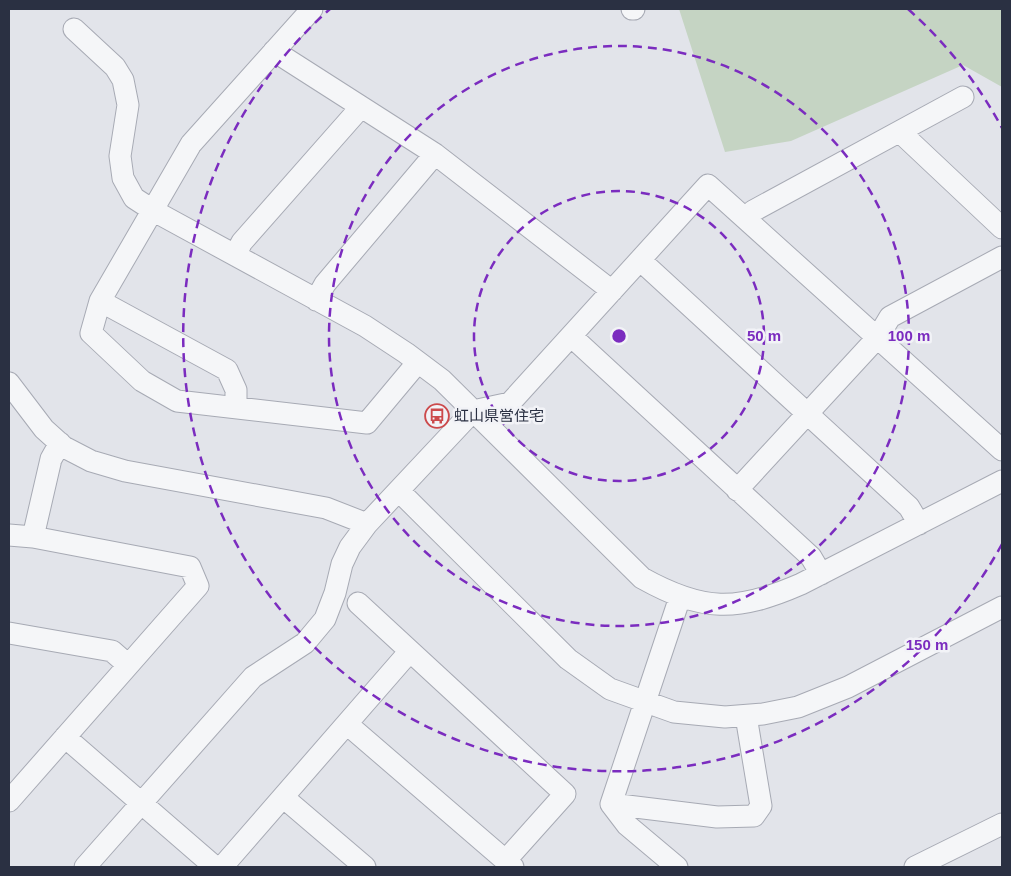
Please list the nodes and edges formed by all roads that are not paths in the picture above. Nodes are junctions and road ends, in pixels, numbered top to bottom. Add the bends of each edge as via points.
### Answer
1 (312, 9) edge
2 (74, 29) dead end
3 (274, 51) junction
4 (963, 97) dead end
5 (361, 107) junction
6 (900, 132) junction
7 (435, 154) junction
8 (154, 211) junction
9 (746, 219) junction
10 (1002, 228) edge
11 (235, 255) junction
12 (1002, 257) edge
13 (640, 260) junction
14 (612, 291) junction
15 (316, 300) junction
16 (100, 301) junction
17 (571, 336) junction
18 (878, 337) junction
19 (418, 362) junction
20 (9, 383) edge
21 (236, 408) junction
22 (473, 411) junction
23 (807, 414) junction
24 (60, 443) junction
25 (1002, 450) edge
26 (1002, 481) edge
27 (737, 490) junction
28 (399, 491) junction
29 (368, 524) junction
30 (919, 524) junction
31 (9, 535) edge
32 (33, 538) junction
33 (821, 574) junction
34 (680, 597) junction
35 (358, 603) dead end
36 (1002, 607) edge
37 (9, 633) edge
38 (410, 652) junction
39 (128, 665) junction
40 (645, 701) junction
41 (746, 716) junction
42 (347, 724) junction
43 (65, 737) junction
44 (283, 797) junction
45 (9, 801) edge
46 (141, 803) junction
47 (611, 804) junction
48 (1002, 824) edge
49 (509, 864) edge
50 (85, 867) edge
51 (216, 867) edge
52 (222, 867) edge
53 (365, 867) edge
54 (678, 867) edge
55 (915, 867) edge

1 - 3 street
2 - 8 street via 115,67 123,80 128,105 120,156 123,178 134,198
3 - 5 street
3 - 8 street via 191,144
4 - 6 street
5 - 7 street
5 - 11 street via 242,242
6 - 9 street via 753,211
6 - 10 street
7 - 14 street
7 - 15 street via 325,284
8 - 11 street
8 - 16 street
9 - 13 street via 708,185
9 - 18 street
11 - 15 street
12 - 18 street via 890,317
13 - 14 street
13 - 23 street
14 - 17 street
15 - 19 street via 365,326
16 - 21 street via 227,370 236,390
16 - 21 street via 91,333 142,381 177,401
17 - 22 street via 510,403
17 - 27 street
18 - 23 street
18 - 25 street
19 - 21 street via 367,423
19 - 22 street via 442,380
20 - 24 street
22 - 28 street
22 - 34 street via 642,578
23 - 27 street
23 - 30 street via 909,507
24 - 29 street via 91,461 125,471 326,508
24 - 32 street via 51,459
26 - 30 street
27 - 33 street via 811,557
28 - 29 street
28 - 40 street via 568,659 610,689
29 - 46 street via 350,546 325,619 305,644 253,677
30 - 33 street
31 - 32 street
32 - 39 street via 190,567 198,586
33 - 34 street via 771,597 746,603 717,604
34 - 40 street
35 - 38 street
36 - 41 street via 848,687 798,707
37 - 39 street via 112,650
38 - 42 street
38 - 49 street via 566,794
39 - 43 street
40 - 41 street via 674,712
40 - 47 street
41 - 47 street via 761,806 754,816 716,817
42 - 44 street
42 - 49 street
43 - 45 street
43 - 46 street
44 - 52 street
44 - 53 street
46 - 50 street
46 - 51 street
47 - 54 street via 627,825
48 - 55 street

